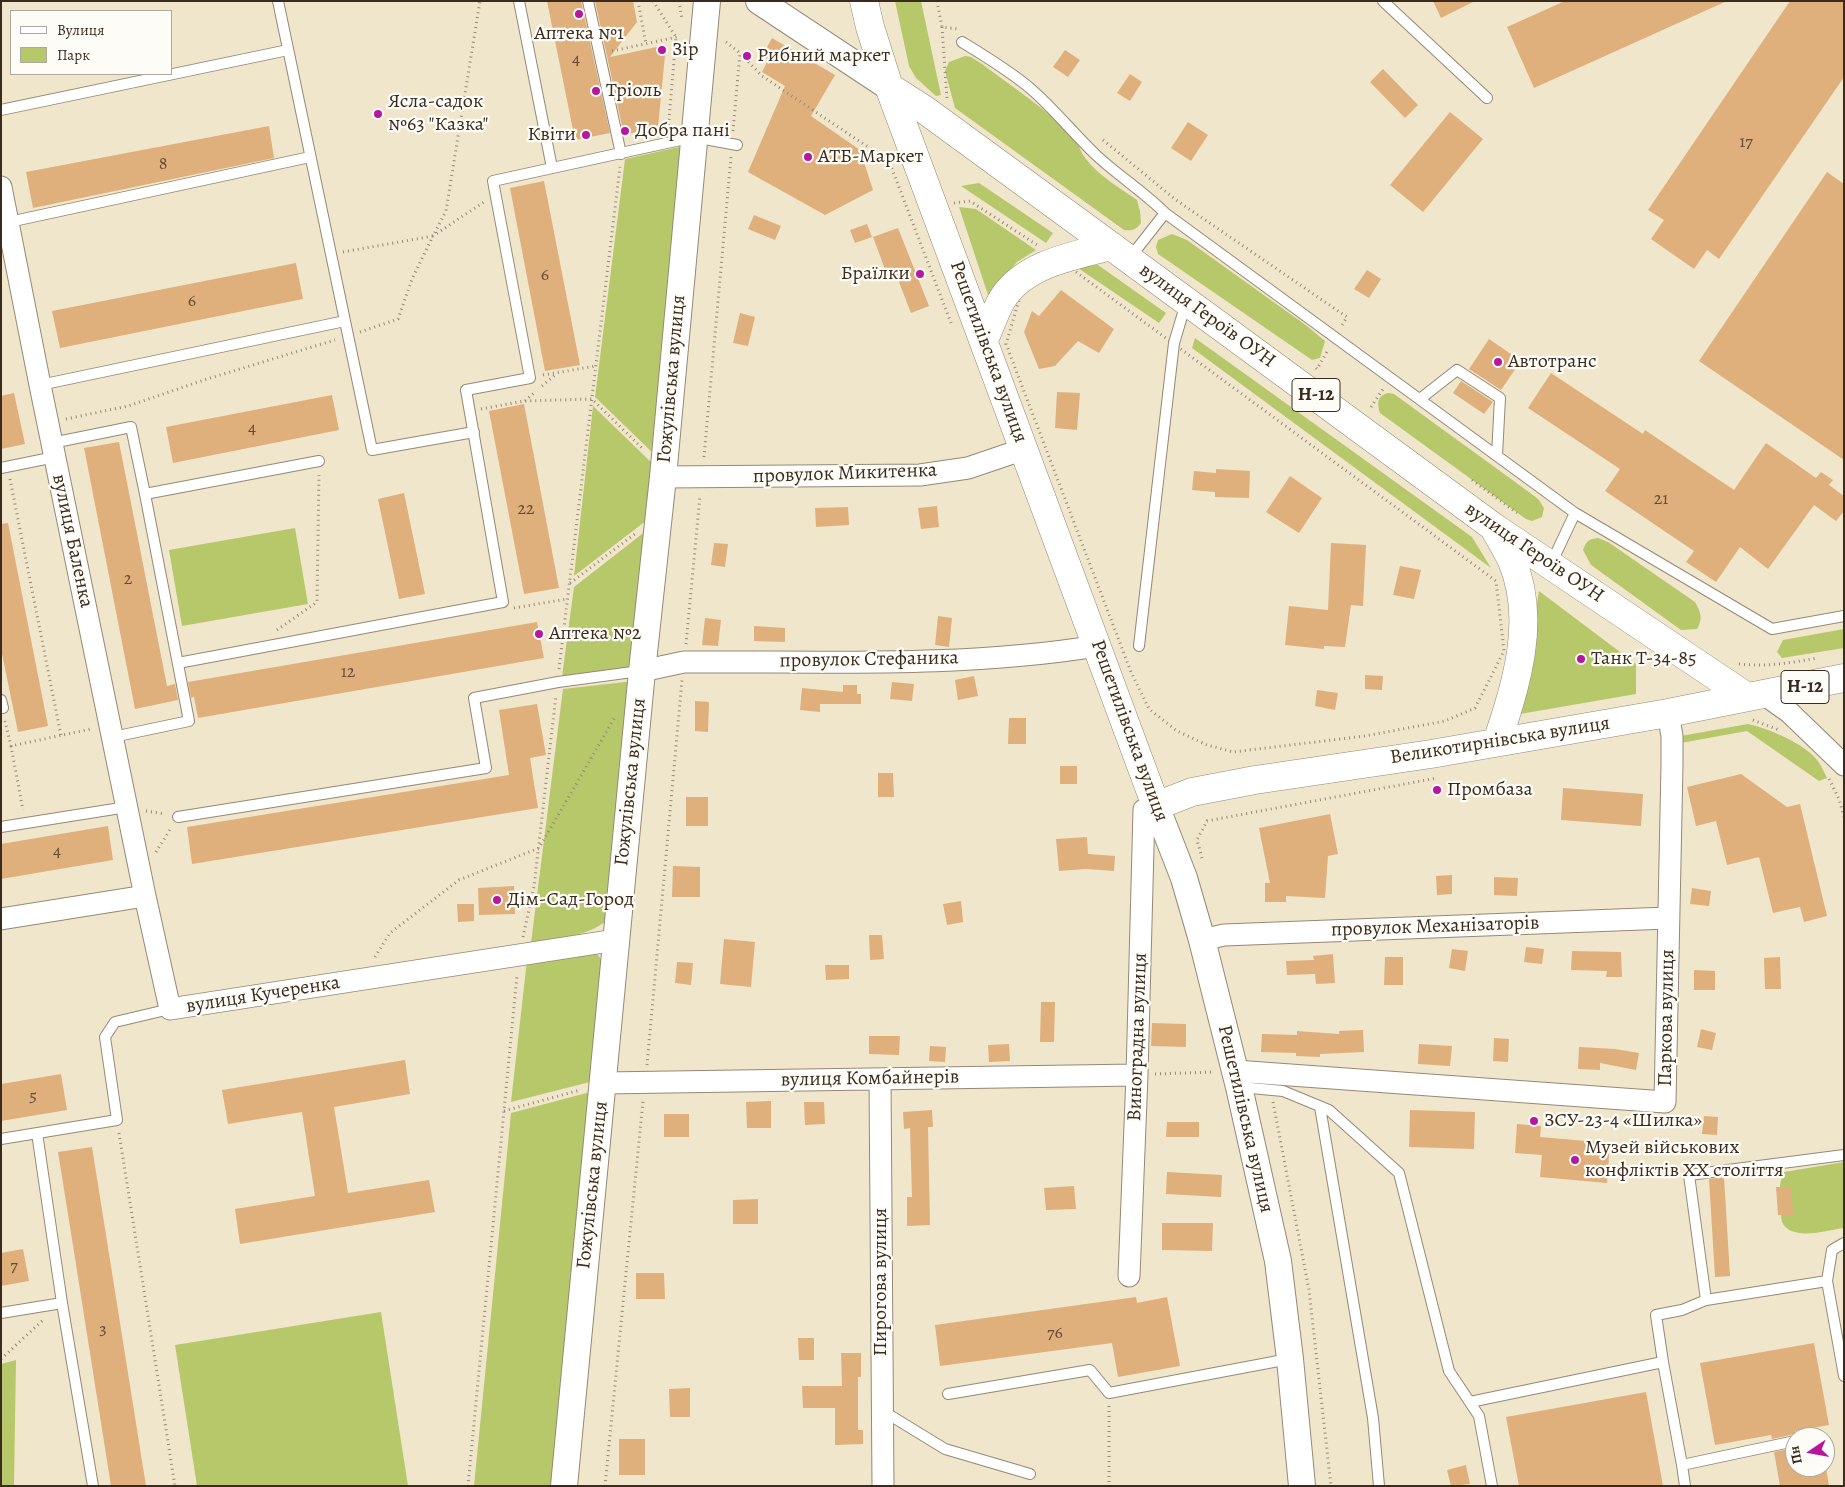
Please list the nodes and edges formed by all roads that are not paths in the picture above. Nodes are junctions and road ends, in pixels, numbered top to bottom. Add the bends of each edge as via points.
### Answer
1 (278, 1) edge
2 (519, 1) edge
3 (588, 1) edge
4 (707, 1) edge
5 (759, 1) edge
6 (864, 1) edge
7 (1382, 1) edge
8 (962, 42) dead end
9 (288, 50) junction
10 (172, 74) edge
11 (168, 75) edge
12 (890, 86) junction
13 (1488, 98) dead end
14 (1, 110) edge
15 (694, 138) junction
16 (734, 145) road end
17 (621, 154) junction
18 (310, 157) junction
19 (552, 168) junction
20 (1, 187) edge
21 (1165, 213) junction
22 (9, 222) junction
23 (1120, 252) junction
24 (1186, 301) junction
25 (345, 321) junction
26 (984, 340) junction
27 (40, 385) junction
28 (1420, 399) junction
29 (474, 432) junction
30 (52, 441) junction
31 (1024, 449) junction
32 (1497, 455) junction
33 (319, 461) road end
34 (4, 467) edge
35 (663, 473) junction
36 (145, 494) junction
37 (1575, 513) junction
38 (1495, 528) junction
39 (1550, 565) junction
40 (1844, 616) edge
41 (1097, 646) junction
42 (1139, 646) dead end
43 (178, 663) junction
44 (642, 671) junction
45 (1844, 678) edge
46 (1752, 708) junction
47 (1668, 714) junction
48 (111, 731) junction
49 (1498, 742) junction
50 (1844, 765) edge
51 (1156, 806) junction
52 (127, 807) junction
53 (178, 817) road end
54 (1, 827) edge
55 (143, 886) junction
56 (1668, 918) junction
57 (1, 919) edge
58 (616, 940) junction
59 (1202, 940) junction
60 (170, 1010) junction
61 (1137, 1075) junction
62 (880, 1079) junction
63 (1237, 1079) junction
64 (604, 1083) junction
65 (1320, 1107) junction
66 (37, 1133) junction
67 (1, 1139) edge
68 (1844, 1154) edge
69 (1844, 1243) edge
70 (1128, 1276) dead end
71 (1827, 1281) junction
72 (1706, 1300) junction
73 (62, 1303) junction
74 (1, 1313) edge
75 (1290, 1359) junction
76 (1663, 1362) junction
77 (1844, 1376) edge
78 (948, 1394) dead end
79 (1470, 1402) junction
80 (882, 1411) junction
81 (1785, 1444) edge
82 (1682, 1465) junction
83 (1030, 1474) dead end
84 (93, 1486) edge
85 (564, 1486) edge
86 (883, 1486) edge
87 (1302, 1486) edge
88 (1379, 1486) edge
89 (1492, 1486) edge
90 (1686, 1486) edge

1 - 9 lane
2 - 19 lane
3 - 17 lane
4 - 15 street, Гожулівська вулиця
5 - 12 street
6 - 12 main road, Решетилівська вулиця
7 - 13 lane
8 - 21 lane via 1031,88 1095,154
9 - 10 lane
9 - 18 lane
11 - 14 lane
12 - 23 main road, вулиця Героїв ОУН / Н-12
12 - 26 main road, Решетилівська вулиця
15 - 16 lane
15 - 17 lane
15 - 35 street, Гожулівська вулиця
17 - 19 lane
18 - 22 lane
18 - 25 lane
19 - 29 lane via 493,180 530,378 466,390
20 - 22 street, вулиця Баленка
21 - 23 lane
21 - 28 lane
22 - 27 street, вулиця Баленка
23 - 24 main road, вулиця Героїв ОУН / Н-12
23 - 26 main road via 1058,260 1025,276 1003,299
24 - 38 main road, вулиця Героїв ОУН / Н-12
24 - 42 lane via 1174,343
25 - 27 lane
25 - 29 lane via 372,450
26 - 31 main road, Решетилівська вулиця
27 - 30 street, вулиця Баленка
28 - 32 lane
28 - 32 lane via 1457,370 1500,398
29 - 43 lane via 503,602
30 - 34 lane
30 - 36 lane via 131,427
30 - 48 street, вулиця Баленка
31 - 35 street, провулок Микитенка via 968,468 920,475 702,478
31 - 41 main road, Решетилівська вулиця
32 - 37 lane
33 - 36 lane
35 - 44 street, Гожулівська вулиця
36 - 43 lane
37 - 39 lane
37 - 40 lane via 1772,629
38 - 39 main road, вулиця Героїв ОУН / Н-12
38 - 49 main road via 1518,580 1523,627 1517,678
39 - 46 main road, вулиця Героїв ОУН / Н-12
41 - 44 street, провулок Стефаника via 949,660 684,662
41 - 51 main road, Решетилівська вулиця
43 - 48 lane via 189,722
44 - 53 lane via 474,698 486,768
44 - 58 street, Гожулівська вулиця
45 - 46 main road, Великотирнівська вулиця / Н-12
46 - 47 main road, Великотирнівська вулиця / Н-12
46 - 50 street via 1789,712
47 - 49 main road, Великотирнівська вулиця / Н-12
47 - 56 street, Паркова вулиця via 1672,736
48 - 52 street, вулиця Баленка
49 - 51 main road, Великотирнівська вулиця / Н-12 via 1255,780 1192,792
51 - 59 street, Решетилівська вулиця via 1184,878
51 - 61 street, Виноградна вулиця via 1144,810
52 - 54 lane
52 - 55 street, вулиця Баленка
55 - 57 street
55 - 60 street, вулиця Кучеренка
56 - 59 street, провулок Механізаторів via 1224,935
56 - 63 street, Паркова вулиця via 1666,1102
58 - 60 street, вулиця Кучеренка
58 - 64 street, Гожулівська вулиця
59 - 63 street, Решетилівська вулиця
60 - 66 lane via 116,1022 105,1038 117,1120
61 - 62 street, вулиця Комбайнерів
61 - 70 street, Виноградна вулиця
62 - 64 street, вулиця Комбайнерів
62 - 80 street, Пирогова вулиця
63 - 65 lane via 1283,1091
63 - 75 street, Решетилівська вулиця via 1278,1261
64 - 85 street, Гожулівська вулиця
65 - 79 lane via 1329,1110 1399,1173 1449,1371
65 - 88 lane via 1374,1418
66 - 67 lane
66 - 73 lane
68 - 72 lane via 1689,1175
69 - 71 lane via 1832,1250
71 - 72 lane
71 - 77 lane
72 - 76 lane via 1682,1310 1656,1315
73 - 74 lane
73 - 84 lane
75 - 78 lane via 1109,1393 1090,1370
75 - 87 street, Решетилівська вулиця
76 - 79 lane
76 - 82 lane
79 - 89 lane via 1478,1416
80 - 83 lane via 945,1449
80 - 86 street, Пирогова вулиця
81 - 82 lane
82 - 90 lane

